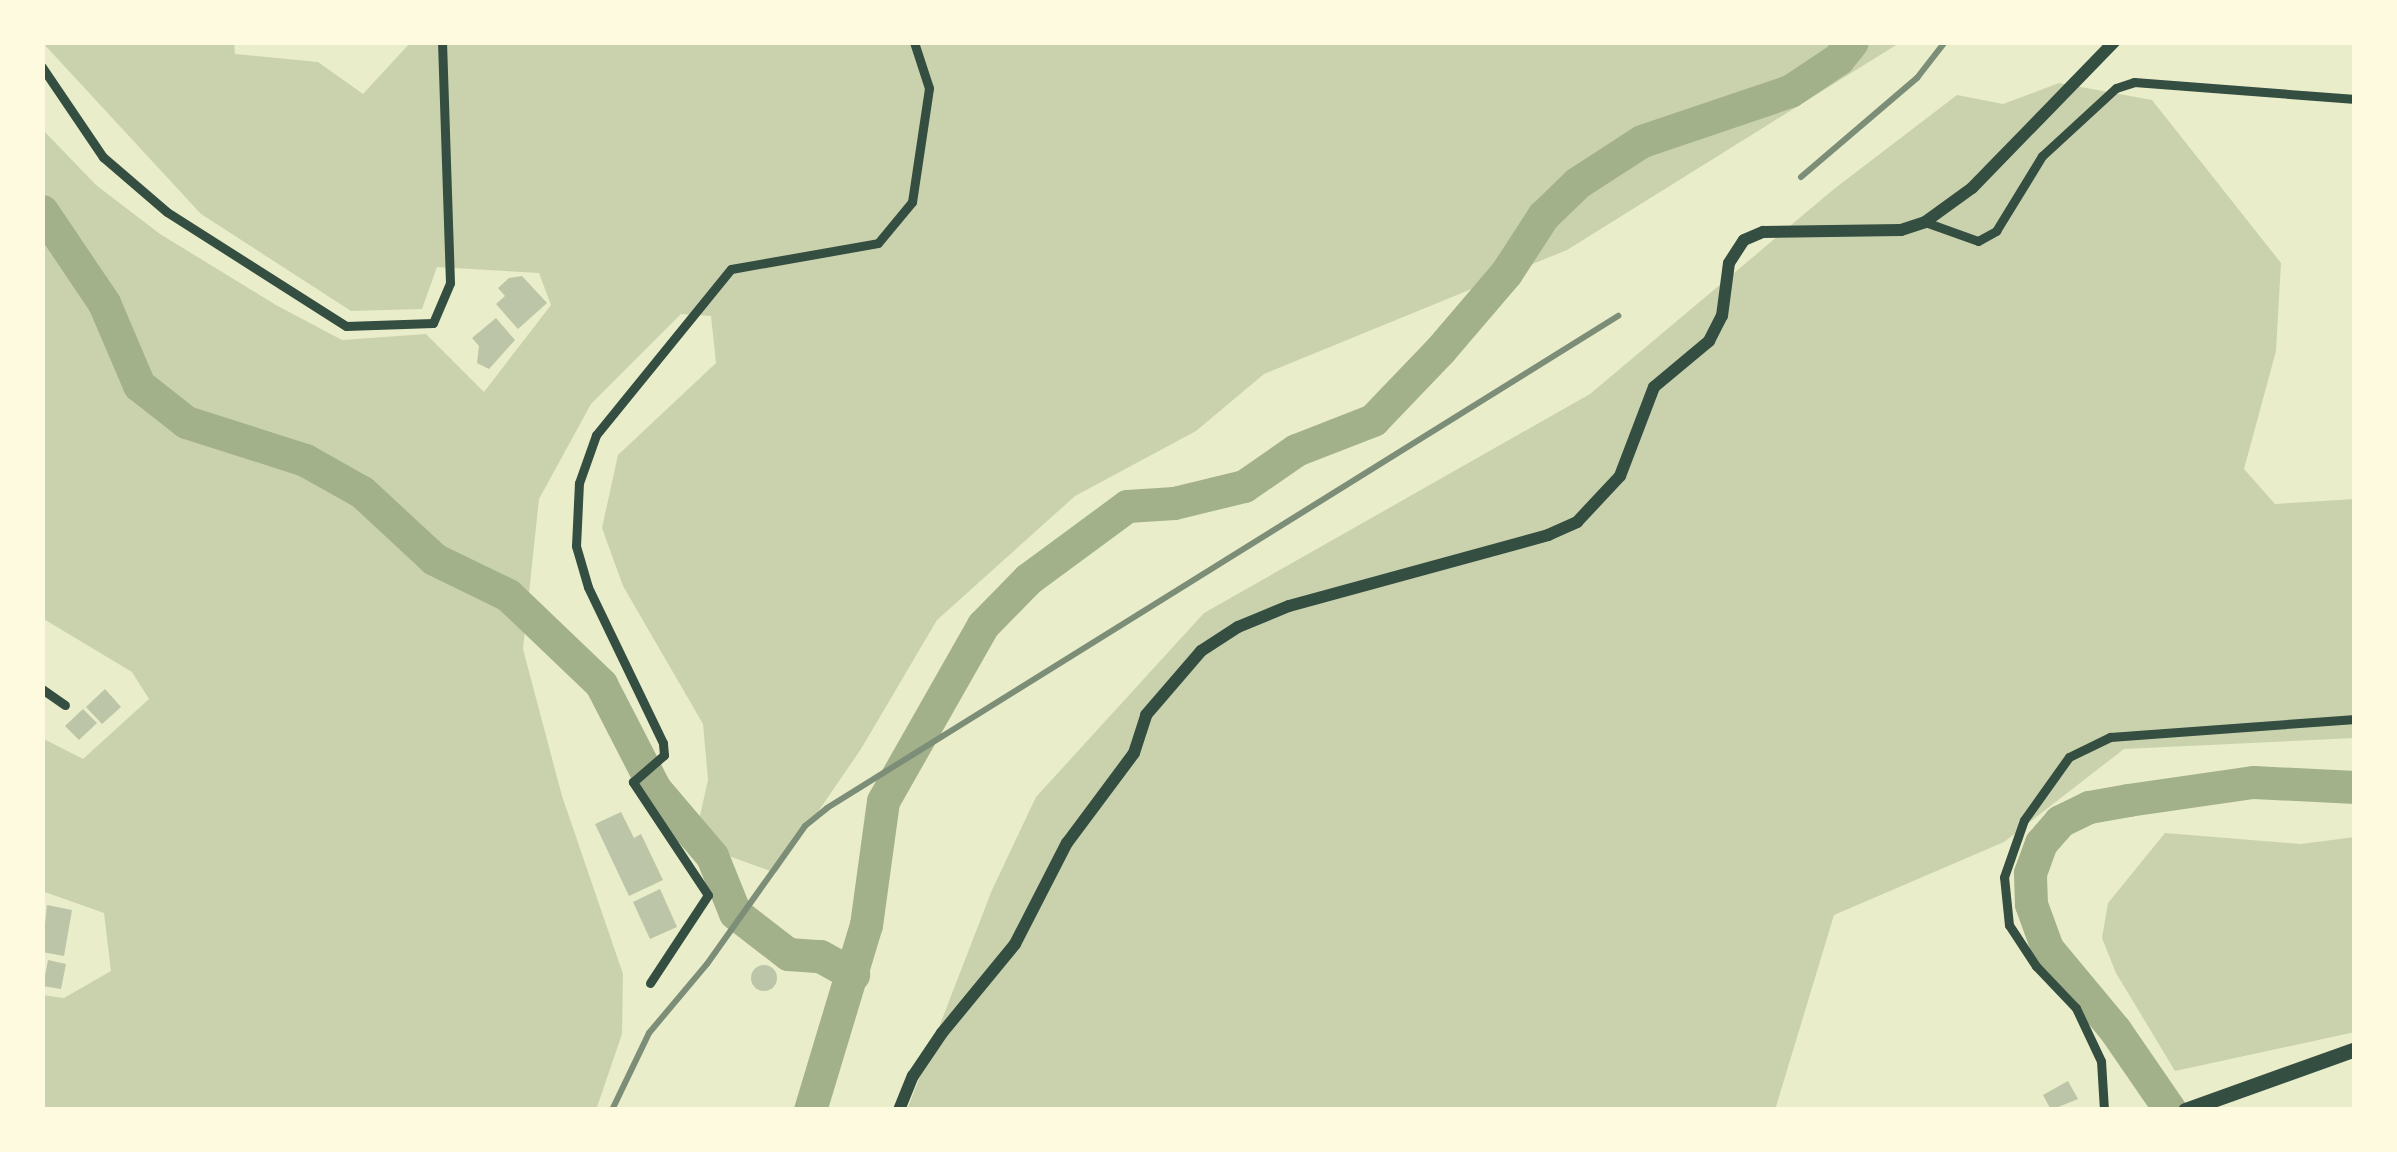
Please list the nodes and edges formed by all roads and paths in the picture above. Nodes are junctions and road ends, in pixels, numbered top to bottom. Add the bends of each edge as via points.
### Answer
1 (442, 42) edge
2 (914, 42) edge
3 (2114, 42) edge
4 (42, 67) edge
5 (2355, 99) edge
6 (1925, 222) junction
7 (42, 689) edge
8 (65, 705) dead end
9 (2355, 719) edge
10 (650, 983) dead end
11 (2352, 1050) edge
12 (899, 1110) edge
13 (2104, 1110) edge
14 (2185, 1110) edge

1 - 4 street via 450,284 433,323 346,326 167,212 103,157
2 - 10 street via 929,88 912,202 878,243 731,269 596,435 579,483 576,546 588,586 664,755 633,782 708,895
3 - 6 street via 1972,188
5 - 6 street via 2134,82 2116,88 2042,156 1996,231 1978,242
6 - 12 street via 1901,230 1763,232 1744,240 1729,263 1722,316 1709,341 1654,387 1620,476 1577,522 1288,606 1201,651 1146,715 1134,753 1067,843 1015,944 942,1033
7 - 8 street
9 - 13 street via 2110,736 2069,757 2024,820 2004,877 2009,925 2076,1008 2101,1061
11 - 14 highway

